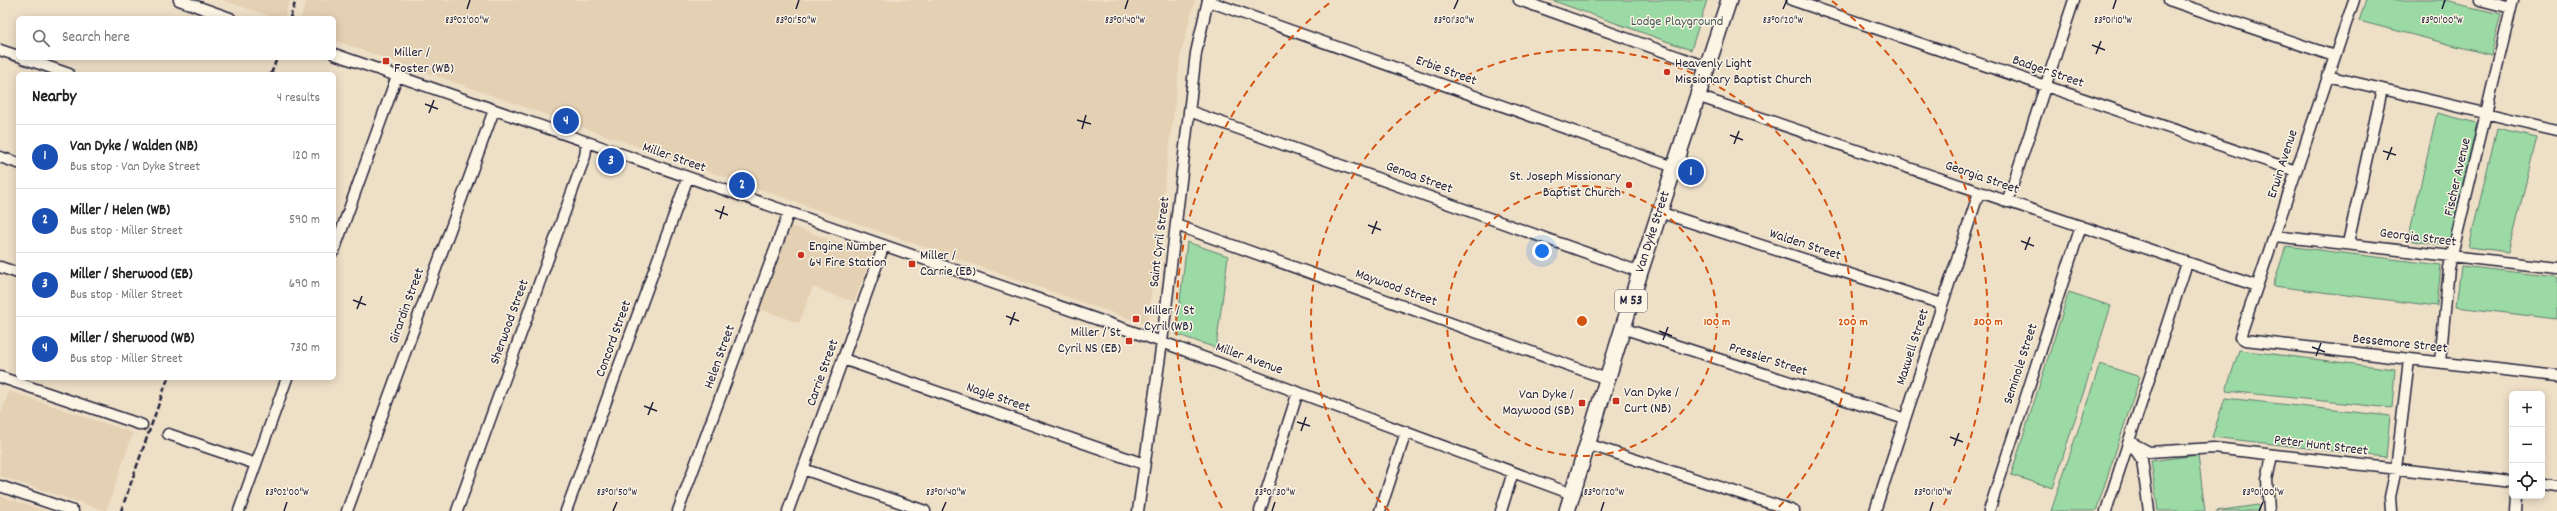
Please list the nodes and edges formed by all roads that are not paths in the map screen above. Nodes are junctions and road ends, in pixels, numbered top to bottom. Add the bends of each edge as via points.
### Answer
1 (179, 0) edge
2 (1519, 0) edge
3 (1729, 0) edge
4 (1792, 0) edge
5 (2074, 0) edge
6 (2169, 0) edge
7 (2354, 0) edge
8 (2480, 0) edge
9 (1208, 1) edge
10 (2512, 4) edge
11 (224, 16) edge
12 (0, 50) edge
13 (16, 55) edge
14 (336, 55) edge
15 (2334, 56) junction
16 (29, 60) edge
17 (1707, 67) junction
18 (63, 72) edge
19 (398, 76) junction
20 (2327, 76) junction
21 (2046, 86) junction
22 (2382, 89) junction
23 (1697, 96) junction
24 (494, 110) junction
25 (1189, 111) junction
26 (2487, 114) junction
27 (2557, 130) edge
28 (587, 142) junction
29 (0, 157) edge
30 (16, 162) edge
31 (1674, 167) junction
32 (2296, 171) junction
33 (688, 177) junction
34 (1979, 192) junction
35 (2007, 202) junction
36 (789, 212) junction
37 (1659, 212) junction
38 (1176, 225) junction
39 (2081, 226) junction
40 (2275, 236) junction
41 (2348, 243) junction
42 (884, 245) junction
43 (336, 246) edge
44 (915, 256) joint
45 (2454, 256) junction
46 (2187, 263) junction
47 (0, 267) edge
48 (2557, 268) edge
49 (16, 272) edge
50 (1640, 272) junction
51 (2257, 286) junction
52 (1942, 304) junction
53 (1622, 328) junction
54 (2240, 337) joint
55 (1162, 342) junction
56 (843, 359) junction
57 (2408, 360) junction
58 (2440, 362) junction
59 (2557, 376) edge
60 (0, 378) edge
61 (1607, 379) junction
62 (286, 380) edge
63 (1298, 392) junction
64 (1904, 419) junction
65 (142, 425) dead end
66 (1406, 432) junction
67 (168, 434) dead end
68 (2130, 442) junction
69 (1587, 444) junction
70 (2272, 455) junction
71 (256, 464) junction
72 (1144, 464) junction
73 (803, 469) junction
74 (2396, 469) junction
75 (1513, 472) junction
76 (2509, 482) edge
77 (2545, 485) edge
78 (0, 486) edge
79 (2557, 487) edge
80 (1572, 494) junction
81 (2517, 499) edge
82 (905, 508) edge
83 (73, 511) edge
84 (239, 511) edge
85 (347, 511) edge
86 (457, 511) edge
87 (566, 511) edge
88 (678, 511) edge
89 (788, 511) edge
90 (925, 511) edge
91 (1138, 511) edge
92 (1260, 511) edge
93 (1380, 511) edge
94 (1501, 511) edge
95 (1567, 511) edge
96 (1794, 511) edge
97 (1875, 511) edge
98 (1989, 511) edge
99 (2106, 511) edge
100 (2149, 511) edge
101 (2269, 511) edge
102 (2391, 511) edge
103 (2516, 511) edge

1 - 11 street
2 - 17 street
3 - 17 main road, Van Dyke Street / M 53
4 - 21 street, Badger Street
5 - 21 street
6 - 15 street
7 - 15 street, Erwin Avenue
8 - 10 street
9 - 25 street, Saint Cyril Street via 1196,53
9 - 31 street, Erbie Street
10 - 26 street, Fischer Avenue
12 - 13 street
14 - 19 street, Miller Street
15 - 20 street, Erwin Avenue
16 - 18 street
17 - 23 main road, Van Dyke Street / M 53
19 - 24 street, Miller Street
19 - 43 street
20 - 22 street
20 - 32 street, Erwin Avenue
21 - 32 street, Badger Street
21 - 35 street
22 - 26 street
22 - 41 street
23 - 31 main road, Van Dyke Street / M 53
23 - 34 street, Georgia Street
24 - 28 street, Miller Street
24 - 85 street, Girardin Street
25 - 38 street, Saint Cyril Street
25 - 50 street, Genoa Street
26 - 27 street
26 - 45 street, Fischer Avenue
28 - 33 street, Miller Street
28 - 86 street, Sherwood Street via 583,163
29 - 30 street
31 - 37 main road, Van Dyke Street / M 53
32 - 40 street, Erwin Avenue
33 - 36 street, Miller Street
33 - 87 street, Concord Street
34 - 35 street, Georgia Street
34 - 52 street, Maxwell Street
35 - 39 street, Georgia Street
36 - 42 street, Miller Street
36 - 88 street, Helen Street
37 - 50 main road, Van Dyke Street / M 53
37 - 52 street, Walden Street
38 - 55 street, Saint Cyril Street
38 - 61 street, Maywood Street
39 - 46 street, Georgia Street
39 - 98 street, Seminole Street
40 - 41 street, Georgia Street
40 - 51 street, Erwin Avenue
41 - 45 street, Georgia Street
42 - 44 street, Miller Street
42 - 56 street, Carrie Street
44 - 55 street, Miller Avenue
45 - 48 street, Georgia Street
45 - 58 street, Fischer Avenue via 2450,268
46 - 51 street, Georgia Street
46 - 68 street
47 - 49 street
50 - 53 main road, Van Dyke Street / M 53
51 - 54 street, Erwin Avenue
52 - 64 street, Maxwell Street
53 - 61 main road, Van Dyke Street / M 53
53 - 64 street, Pressler Street
54 - 57 street, Bessemore Street via 2245,340
55 - 63 street, Miller Avenue
55 - 72 street, Saint Cyril Street
56 - 72 street, Nagle Street
56 - 73 street, Carrie Street
57 - 58 street, Bessemore Street
57 - 74 street
58 - 59 street, Bessemore Street
60 - 65 street
61 - 69 main road, Van Dyke Street / M 53
62 - 71 street
63 - 66 street, Miller Avenue
63 - 92 street
64 - 97 street, Maxwell Street
66 - 75 street, Miller Avenue
66 - 93 street
67 - 71 street
68 - 70 street, Peter Hunt Street via 2149,452 2201,448
68 - 99 street
68 - 100 street via 2142,460
69 - 80 main road, Van Dyke Street / M 53
69 - 96 street
70 - 74 street, Peter Hunt Street
70 - 101 street via 2267,480
71 - 84 street
72 - 91 street, Saint Cyril Street
73 - 82 street
73 - 89 street, Carrie Street
74 - 76 street, Peter Hunt Street
74 - 102 street via 2390,497
75 - 80 street, Miller Avenue
75 - 94 street
77 - 79 street
78 - 83 street
80 - 95 main road, Van Dyke Street / M 53
81 - 103 street
82 - 90 street

